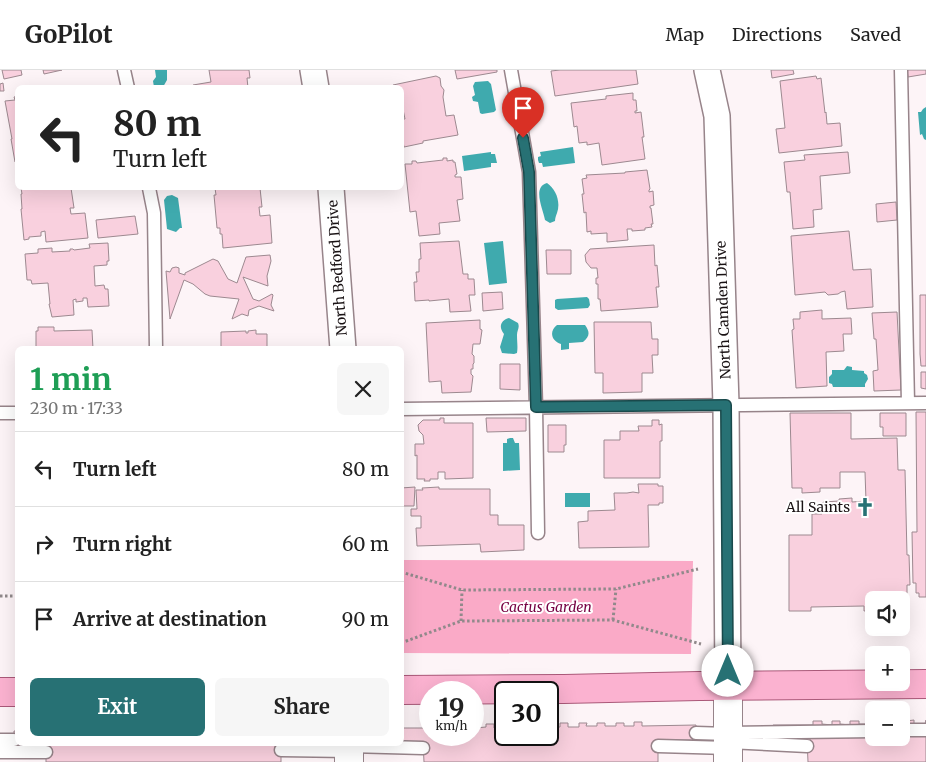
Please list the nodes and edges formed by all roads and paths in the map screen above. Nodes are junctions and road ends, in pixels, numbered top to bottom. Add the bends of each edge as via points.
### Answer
1 (124, 70) edge
2 (313, 70) edge
3 (511, 70) edge
4 (707, 70) edge
5 (901, 70) edge
6 (127, 85) edge
7 (316, 85) edge
8 (149, 190) edge
9 (331, 190) edge
10 (156, 346) edge
11 (343, 346) edge
12 (908, 403) junction
13 (926, 403) edge
14 (726, 405) junction
15 (536, 407) junction
16 (404, 408) edge
17 (0, 413) edge
18 (15, 413) edge
19 (538, 533) dead end
20 (698, 569) dead end
21 (404, 573) edge
22 (616, 589) junction
23 (462, 590) junction
24 (0, 596) edge
25 (15, 596) edge
26 (613, 620) junction
27 (461, 621) junction
28 (404, 642) edge
29 (701, 644) dead end
30 (926, 684) edge
31 (728, 686) junction
32 (404, 690) edge
33 (0, 692) edge
34 (15, 692) edge
35 (910, 730) edge
36 (926, 730) edge
37 (865, 731) edge
38 (696, 733) dead end
39 (0, 740) edge
40 (14, 740) dead end
41 (728, 744) edge
42 (658, 746) dead end
43 (807, 746) dead end
44 (424, 748) dead end
45 (281, 750) dead end
46 (349, 751) edge
47 (0, 752) edge
48 (46, 752) dead end

1 - 6 lane
2 - 7 street
3 - 15 lane via 529,172
4 - 14 street, North Camden Drive via 718,116
5 - 12 lane
8 - 10 lane via 154,212
9 - 11 street, North Bedford Drive
12 - 13 lane
12 - 14 lane
14 - 15 lane
14 - 31 street, North Camden Drive
15 - 16 lane
15 - 19 lane
17 - 18 lane
20 - 22 path
21 - 23 path
22 - 23 path
22 - 26 path
23 - 27 path
24 - 25 path
26 - 27 path
26 - 29 path
27 - 28 path
30 - 31 main road
31 - 32 main road
31 - 41 street, North Camden Drive
33 - 34 main road
35 - 36 lane
37 - 41 lane via 773,732
38 - 41 lane
39 - 40 lane
41 - 42 lane
41 - 43 lane
44 - 46 lane
45 - 46 lane
47 - 48 lane

